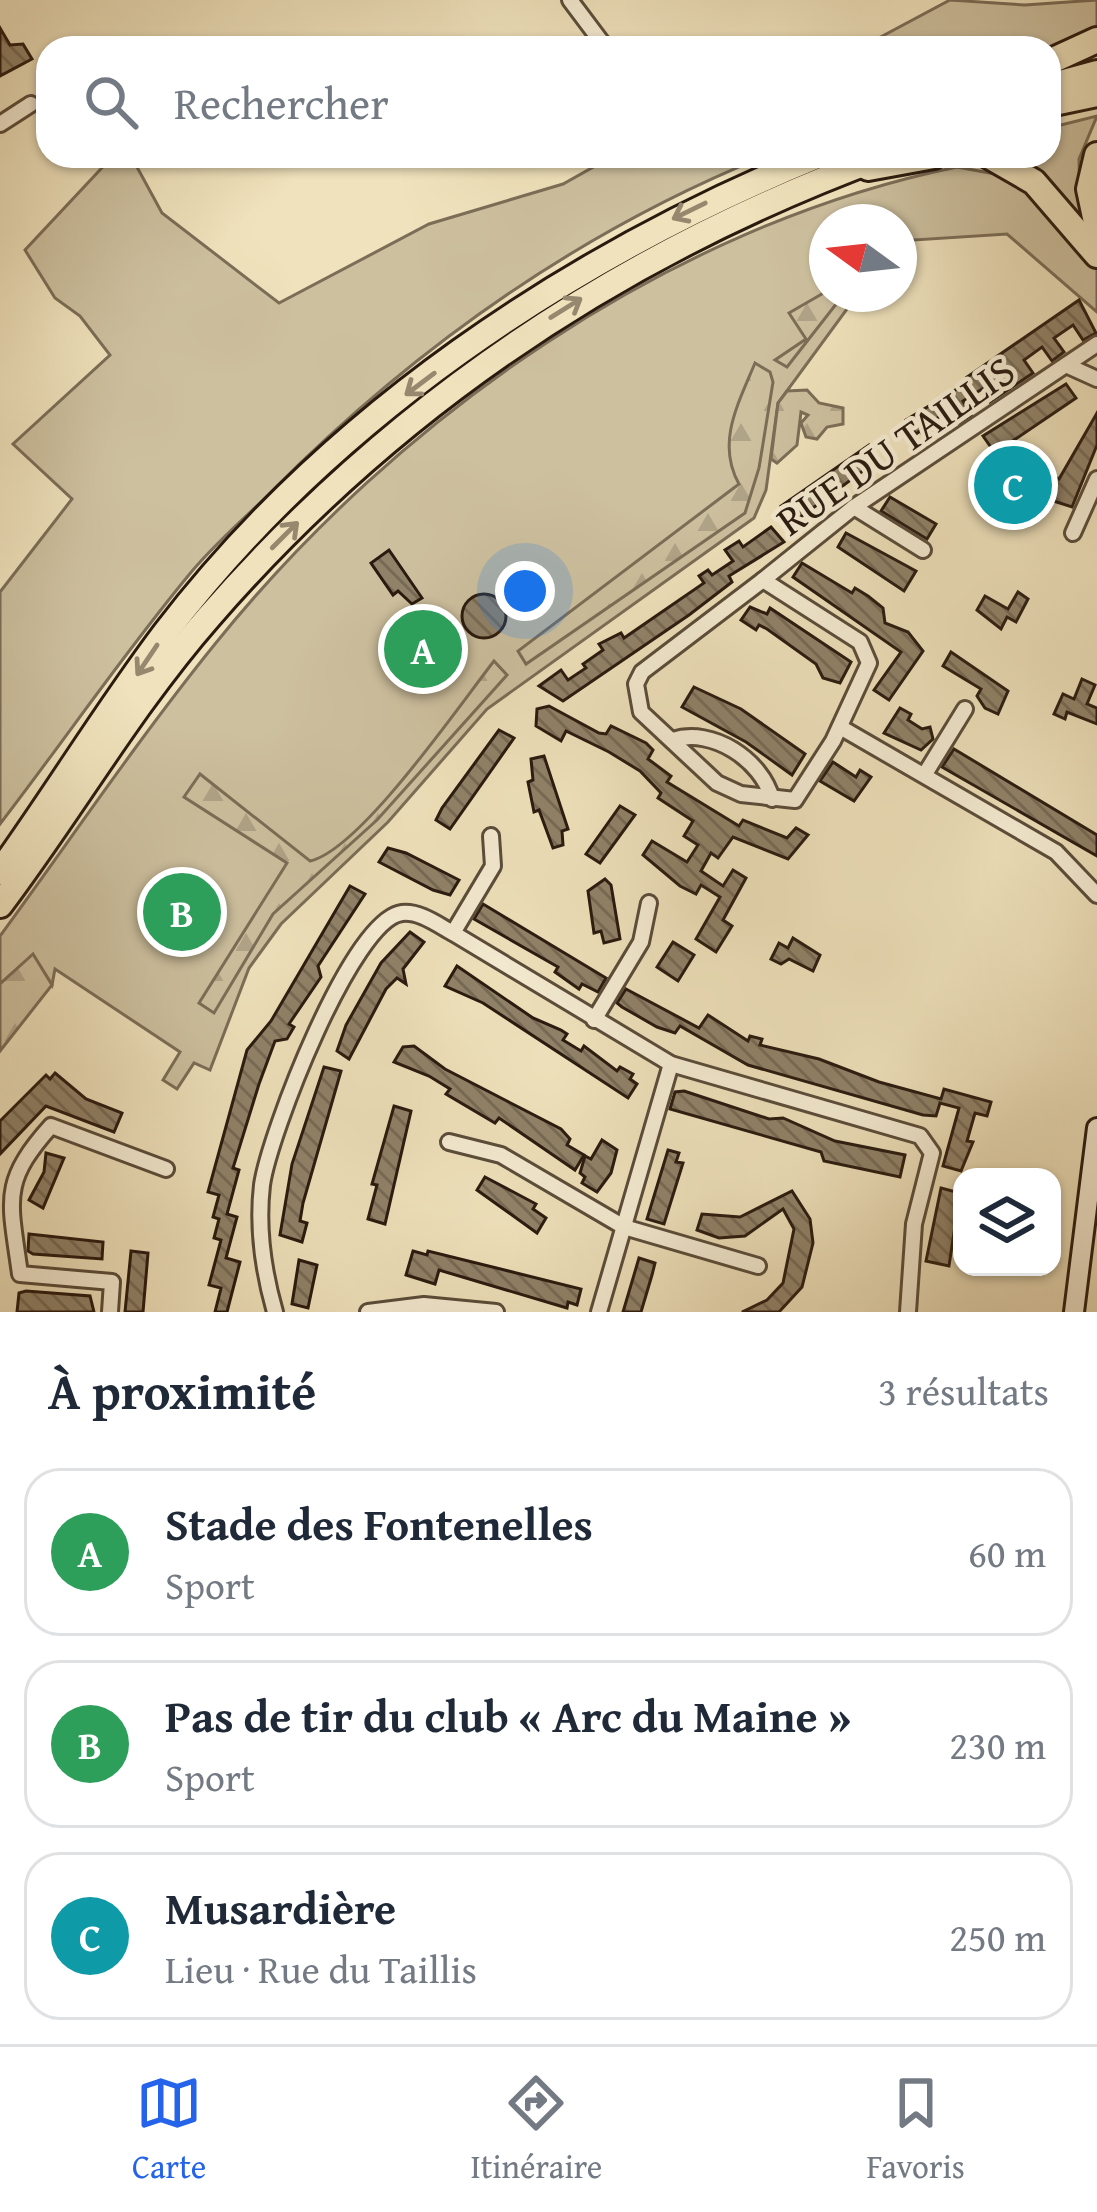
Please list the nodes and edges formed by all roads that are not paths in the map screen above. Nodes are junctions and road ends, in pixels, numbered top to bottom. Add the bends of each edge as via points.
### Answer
1 (570, 0) edge
2 (597, 36) edge
3 (1097, 40) edge
4 (1061, 56) edge
5 (1097, 73) edge
6 (1061, 83) edge
7 (1097, 94) edge
8 (1061, 102) edge
9 (31, 104) dead end
10 (0, 124) edge
11 (1097, 155) edge
12 (818, 168) edge
13 (820, 168) edge
14 (1010, 168) edge
15 (1097, 227) edge
16 (1097, 255) edge
17 (1097, 344) edge
18 (1066, 365) junction
19 (1097, 379) edge
20 (1097, 479) edge
21 (854, 507) junction
22 (1072, 533) dead end
23 (922, 550) dead end
24 (763, 580) junction
25 (964, 709) dead end
26 (840, 727) junction
27 (673, 740) junction
28 (925, 774) junction
29 (772, 799) junction
30 (491, 836) dead end
31 (0, 872) edge
32 (1097, 895) edge
33 (649, 903) dead end
34 (0, 905) edge
35 (453, 933) junction
36 (594, 1020) junction
37 (670, 1064) junction
38 (1097, 1128) edge
39 (449, 1142) dead end
40 (166, 1168) dead end
41 (624, 1227) junction
42 (758, 1266) dead end
43 (110, 1312) edge
44 (275, 1312) edge
45 (368, 1312) edge
46 (496, 1312) edge
47 (599, 1312) edge
48 (908, 1312) edge
49 (1074, 1312) edge

1 - 2 street
3 - 4 highway
5 - 6 highway
7 - 8 highway
9 - 10 street
11 - 15 highway via 1089,189
12 -> 31 highway via 697,206 604,257 470,346 329,457 165,634
34 -> 13 highway via 205,620 382,442 595,290
14 - 16 highway via 1034,182
17 - 18 street, RUE DU TAILLIS
18 - 19 street, RUE DU TAILLIS
18 - 21 street, RUE DU TAILLIS
20 - 22 street
21 - 23 street
21 - 24 street, RUE DU TAILLIS
24 - 26 street via 867,654 866,676
24 - 27 street, RUE DU TAILLIS via 642,672 641,712
25 - 28 street
26 - 28 street
26 - 29 street via 803,792 795,800
27 - 29 street via 717,784
27 - 29 street via 691,735 731,750 767,782
28 - 32 street via 1056,852
30 - 35 street via 493,866
33 - 36 street via 641,942
35 - 36 street
35 - 44 street via 417,914 398,913 376,928 311,1038 262,1184 263,1272
36 - 37 street
37 - 41 street
37 - 48 street via 929,1144
38 - 49 street
39 - 41 street via 501,1155
40 - 43 street via 51,1126 11,1178 20,1274 112,1282
41 - 42 street
41 - 47 street
45 - 46 street via 424,1305

